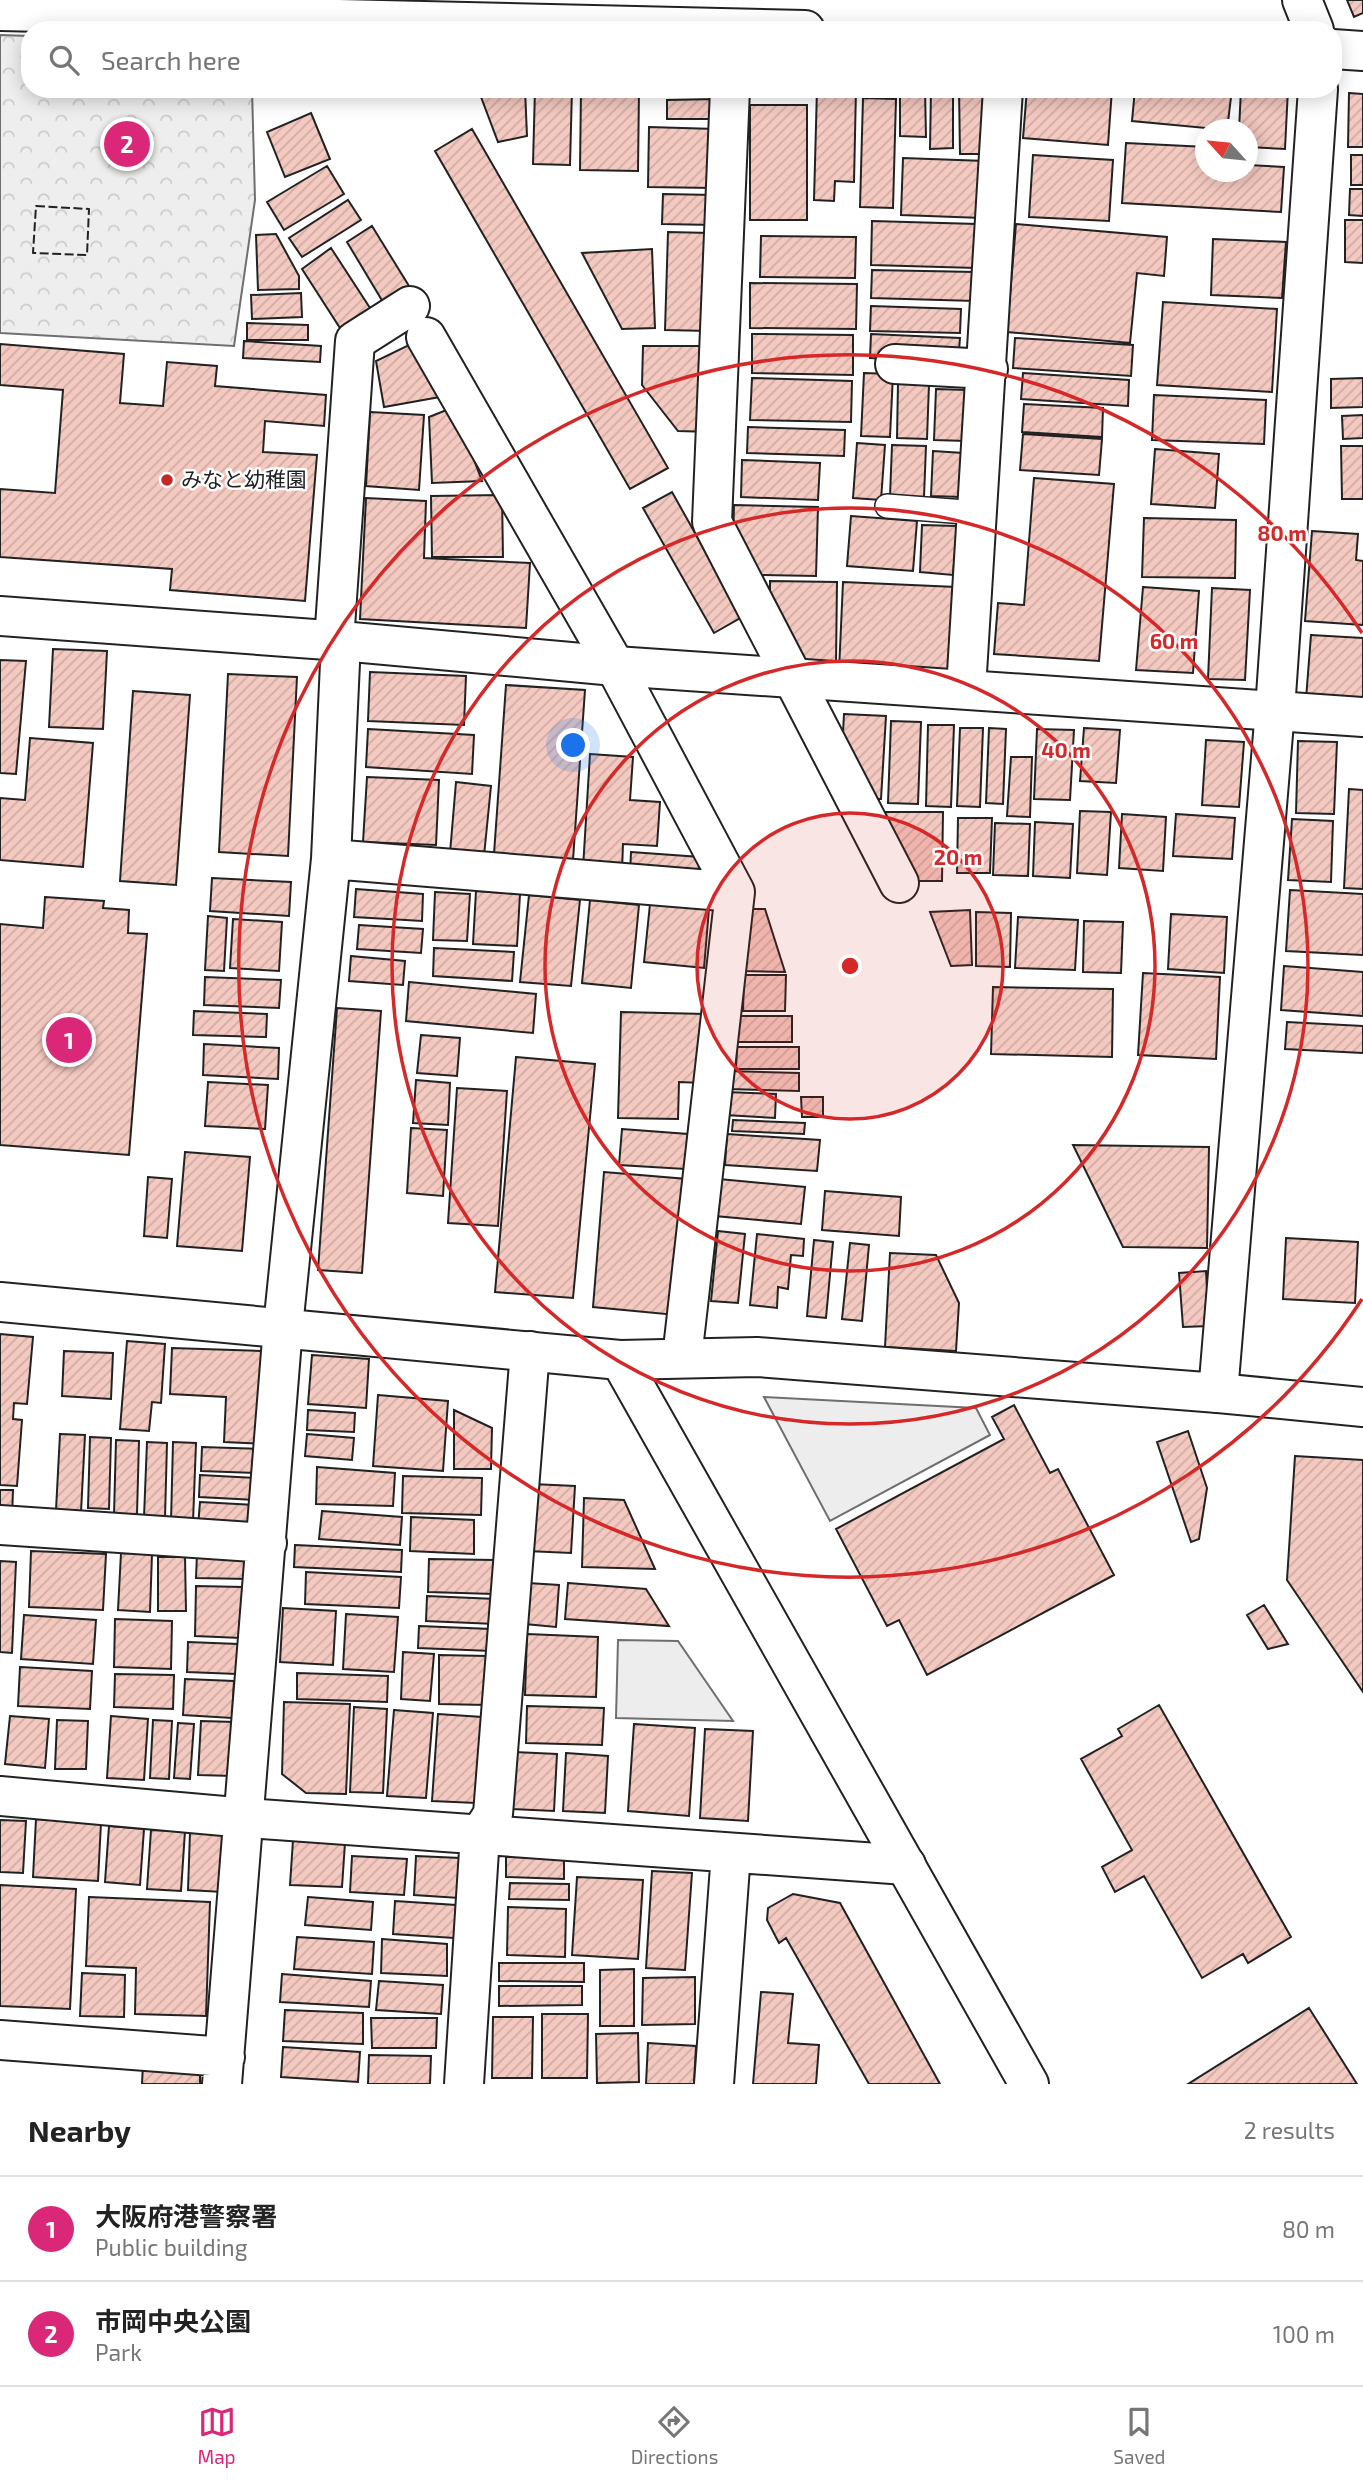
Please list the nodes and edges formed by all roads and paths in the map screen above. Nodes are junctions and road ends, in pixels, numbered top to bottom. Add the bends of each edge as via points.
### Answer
1 (1302, 0) edge
2 (0, 11) edge
3 (464, 11) edge
4 (613, 21) edge
5 (1310, 21) edge
6 (1342, 50) edge
7 (1363, 51) edge
8 (730, 98) edge
9 (1003, 98) edge
10 (1317, 98) edge
11 (895, 364) dead end
12 (988, 369) junction
13 (887, 506) dead end
14 (978, 513) junction
15 (0, 616) edge
16 (337, 641) junction
17 (615, 666) junction
18 (792, 678) junction
19 (966, 689) junction
20 (1275, 710) junction
21 (1363, 717) edge
22 (331, 859) junction
23 (899, 883) dead end
24 (735, 892) junction
25 (0, 1302) edge
26 (283, 1326) junction
27 (530, 1351) junction
28 (682, 1358) junction
29 (620, 1360) junction
30 (1218, 1393) junction
31 (1363, 1407) edge
32 (0, 1525) edge
33 (267, 1543) junction
34 (0, 1796) edge
35 (246, 1818) junction
36 (480, 1835) junction
37 (731, 1853) junction
38 (906, 1865) junction
39 (0, 2040) edge
40 (223, 2070) edge
41 (464, 2084) edge
42 (714, 2084) edge
43 (1029, 2084) edge

1 - 5 street
2 - 3 street
3 - 4 street
6 - 7 street
8 - 18 street via 712,522
9 - 12 street
10 - 20 street
11 - 12 street
12 - 14 street
13 - 14 lane
14 - 19 street
15 - 16 street
16 - 17 street
16 - 17 street via 355,341 418,321
16 - 22 street
17 - 18 street
17 - 24 street
18 - 19 street
18 - 23 street
19 - 20 street
20 - 21 street
20 - 30 street
22 - 24 street
22 - 26 street
24 - 28 street
25 - 26 street
26 - 27 street
26 - 33 street
27 - 29 street
27 - 36 street via 493,1814
28 - 29 street
28 - 30 street via 757,1357
29 - 38 street
30 - 31 street
32 - 33 street
33 - 35 street
34 - 35 street
35 - 36 street
35 - 40 street
36 - 37 street
36 - 41 street
37 - 38 street
37 - 42 street
38 - 43 street
39 - 40 street

